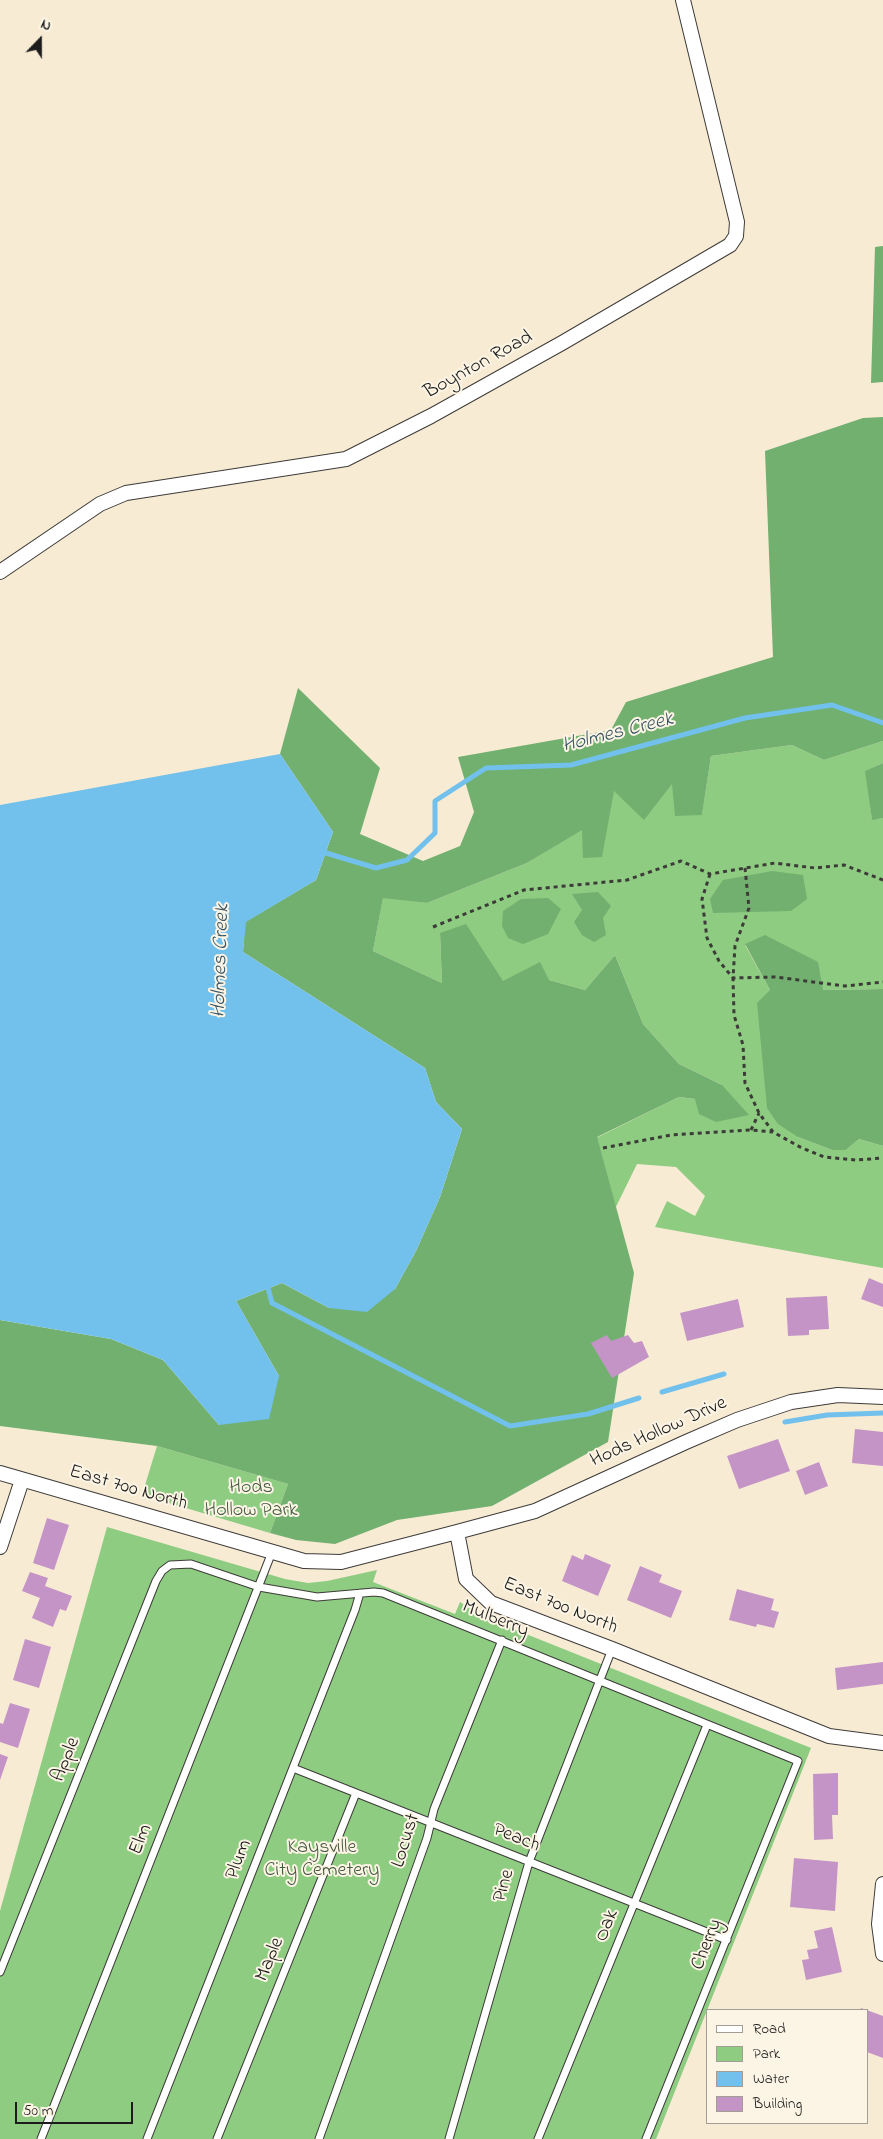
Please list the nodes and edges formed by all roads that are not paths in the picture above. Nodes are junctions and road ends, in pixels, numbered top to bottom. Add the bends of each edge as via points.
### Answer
1 (683, 0) edge
2 (0, 572) edge
3 (883, 1397) edge
4 (0, 1473) edge
5 (22, 1480) junction
6 (457, 1532) junction
7 (0, 1547) edge
8 (272, 1552) junction
9 (170, 1565) joint
10 (260, 1587) junction
11 (360, 1593) junction
12 (502, 1640) junction
13 (612, 1649) junction
14 (599, 1680) junction
15 (707, 1724) junction
16 (883, 1747) edge
17 (798, 1761) joint
18 (293, 1768) junction
19 (356, 1793) junction
20 (432, 1823) junction
21 (529, 1862) junction
22 (883, 1884) edge
23 (635, 1903) junction
24 (728, 1940) junction
25 (883, 1954) edge
26 (0, 1972) edge
27 (40, 2139) edge
28 (147, 2139) edge
29 (217, 2139) edge
30 (319, 2139) edge
31 (450, 2139) edge
32 (538, 2139) edge
33 (646, 2139) edge

1 - 2 street, Boynton Road via 737,222 736,236 730,245 562,343 346,459 126,493 100,504
3 - 6 street, Hods Hollow Drive via 838,1395 791,1402 737,1420 535,1511
4 - 5 street, East 700 North
5 - 7 street
5 - 8 street, East 700 North
6 - 8 street, East 700 North via 341,1562 304,1561
6 - 13 street, East 700 North via 466,1579 491,1603
8 - 10 lane, Elm
9 - 10 lane, Mulberry via 191,1564
9 - 26 lane, Apple via 156,1581
10 - 11 lane, Mulberry via 317,1597
10 - 27 lane, Elm
11 - 12 lane, Mulberry via 383,1593
11 - 18 lane, Plum
12 - 14 lane, Mulberry
12 - 20 lane, Locust via 434,1809
13 - 14 lane, Pine
13 - 16 street, East 700 North via 828,1736
14 - 15 lane, Mulberry
14 - 21 lane, Pine
15 - 17 lane, Mulberry
15 - 23 lane, Oak
17 - 24 lane, Cherry
18 - 19 lane, Peach
18 - 28 lane, Plum
19 - 20 lane, Peach
19 - 29 lane, Maple
20 - 21 lane, Peach
20 - 30 lane, Locust
21 - 23 lane, Peach
21 - 31 lane, Pine
22 - 25 street via 879,1924
23 - 24 lane, Peach
23 - 32 lane, Oak
24 - 33 lane, Cherry

